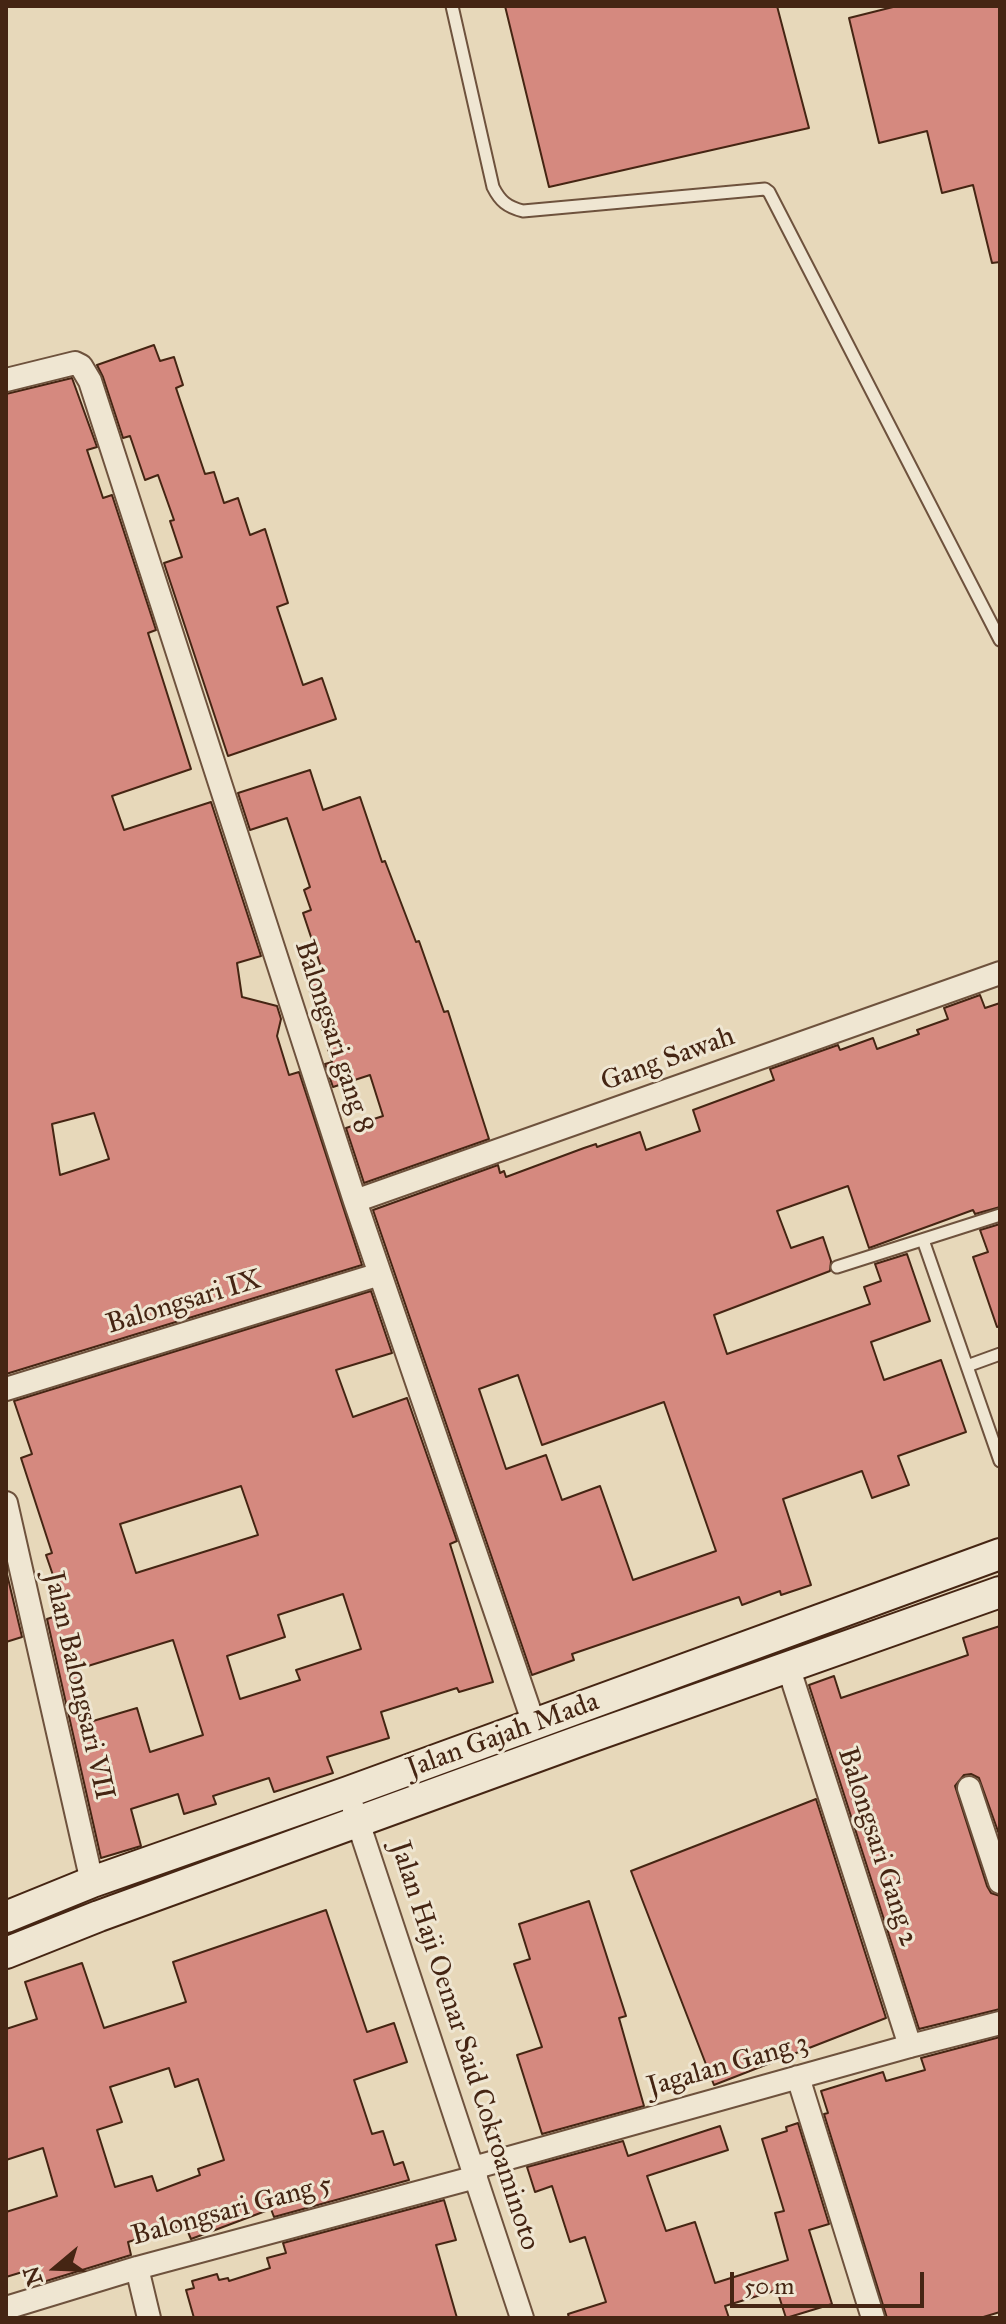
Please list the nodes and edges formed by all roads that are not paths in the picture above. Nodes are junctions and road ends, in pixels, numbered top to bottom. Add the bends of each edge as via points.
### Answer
1 (452, 6) edge
2 (6, 380) edge
3 (1000, 640) edge
4 (1000, 973) edge
5 (355, 1201) junction
6 (1000, 1215) edge
7 (923, 1240) junction
8 (837, 1267) dead end
9 (380, 1274) junction
10 (1000, 1354) edge
11 (967, 1366) junction
12 (6, 1389) edge
13 (1000, 1461) edge
14 (6, 1503) edge
15 (1000, 1554) edge
16 (1000, 1592) edge
17 (788, 1666) junction
18 (572, 1710) junction
19 (534, 1724) junction
20 (582, 1740) junction
21 (969, 1788) dead end
22 (348, 1792) junction
23 (358, 1823) junction
24 (92, 1882) junction
25 (1000, 1882) edge
26 (6, 1917) edge
27 (6, 1953) edge
28 (1000, 2023) edge
29 (910, 2046) junction
30 (798, 2077) junction
31 (474, 2172) junction
32 (137, 2268) junction
33 (6, 2308) edge
34 (149, 2318) edge
35 (522, 2318) edge
36 (873, 2318) edge

1 - 3 lane via 493,187 511,208 769,192
2 - 5 street, Balongsari gang 8 via 67,363 81,366 90,381
4 - 5 street, Gang Sawah
5 - 9 street, Balongsari gang 8
6 - 7 lane
7 - 8 lane
7 - 11 lane
9 - 12 street, Balongsari IX
9 - 19 street, Balongsari gang 8
10 - 11 lane
11 - 13 lane
14 - 24 street, Jalan Balongsari VII
15 - 18 main road, Jalan Gajah Mada
16 - 17 main road, Jalan Gajah Mada
17 - 20 main road, Jalan Gajah Mada
17 - 29 street, Balongsari Gang 2
18 - 19 main road, Jalan Gajah Mada
18 - 20 main road
19 - 22 main road, Jalan Gajah Mada
20 - 23 main road, Jalan Gajah Mada
21 - 25 street
22 - 23 street, Jalan Haji Oemar Said Cokroaminoto
22 - 24 main road, Jalan Gajah Mada
23 - 27 main road, Jalan Gajah Mada
23 - 31 street, Jalan Haji Oemar Said Cokroaminoto
24 - 26 main road, Jalan Gajah Mada
28 - 29 street, Jagalan Gang 3
29 - 30 street, Jagalan Gang 3
30 - 31 street, Jagalan Gang 3
30 - 36 street
31 - 32 street, Balongsari Gang 5
31 - 35 street, Jalan Haji Oemar Said Cokroaminoto
32 - 33 street, Balongsari Gang 5
32 - 34 street

